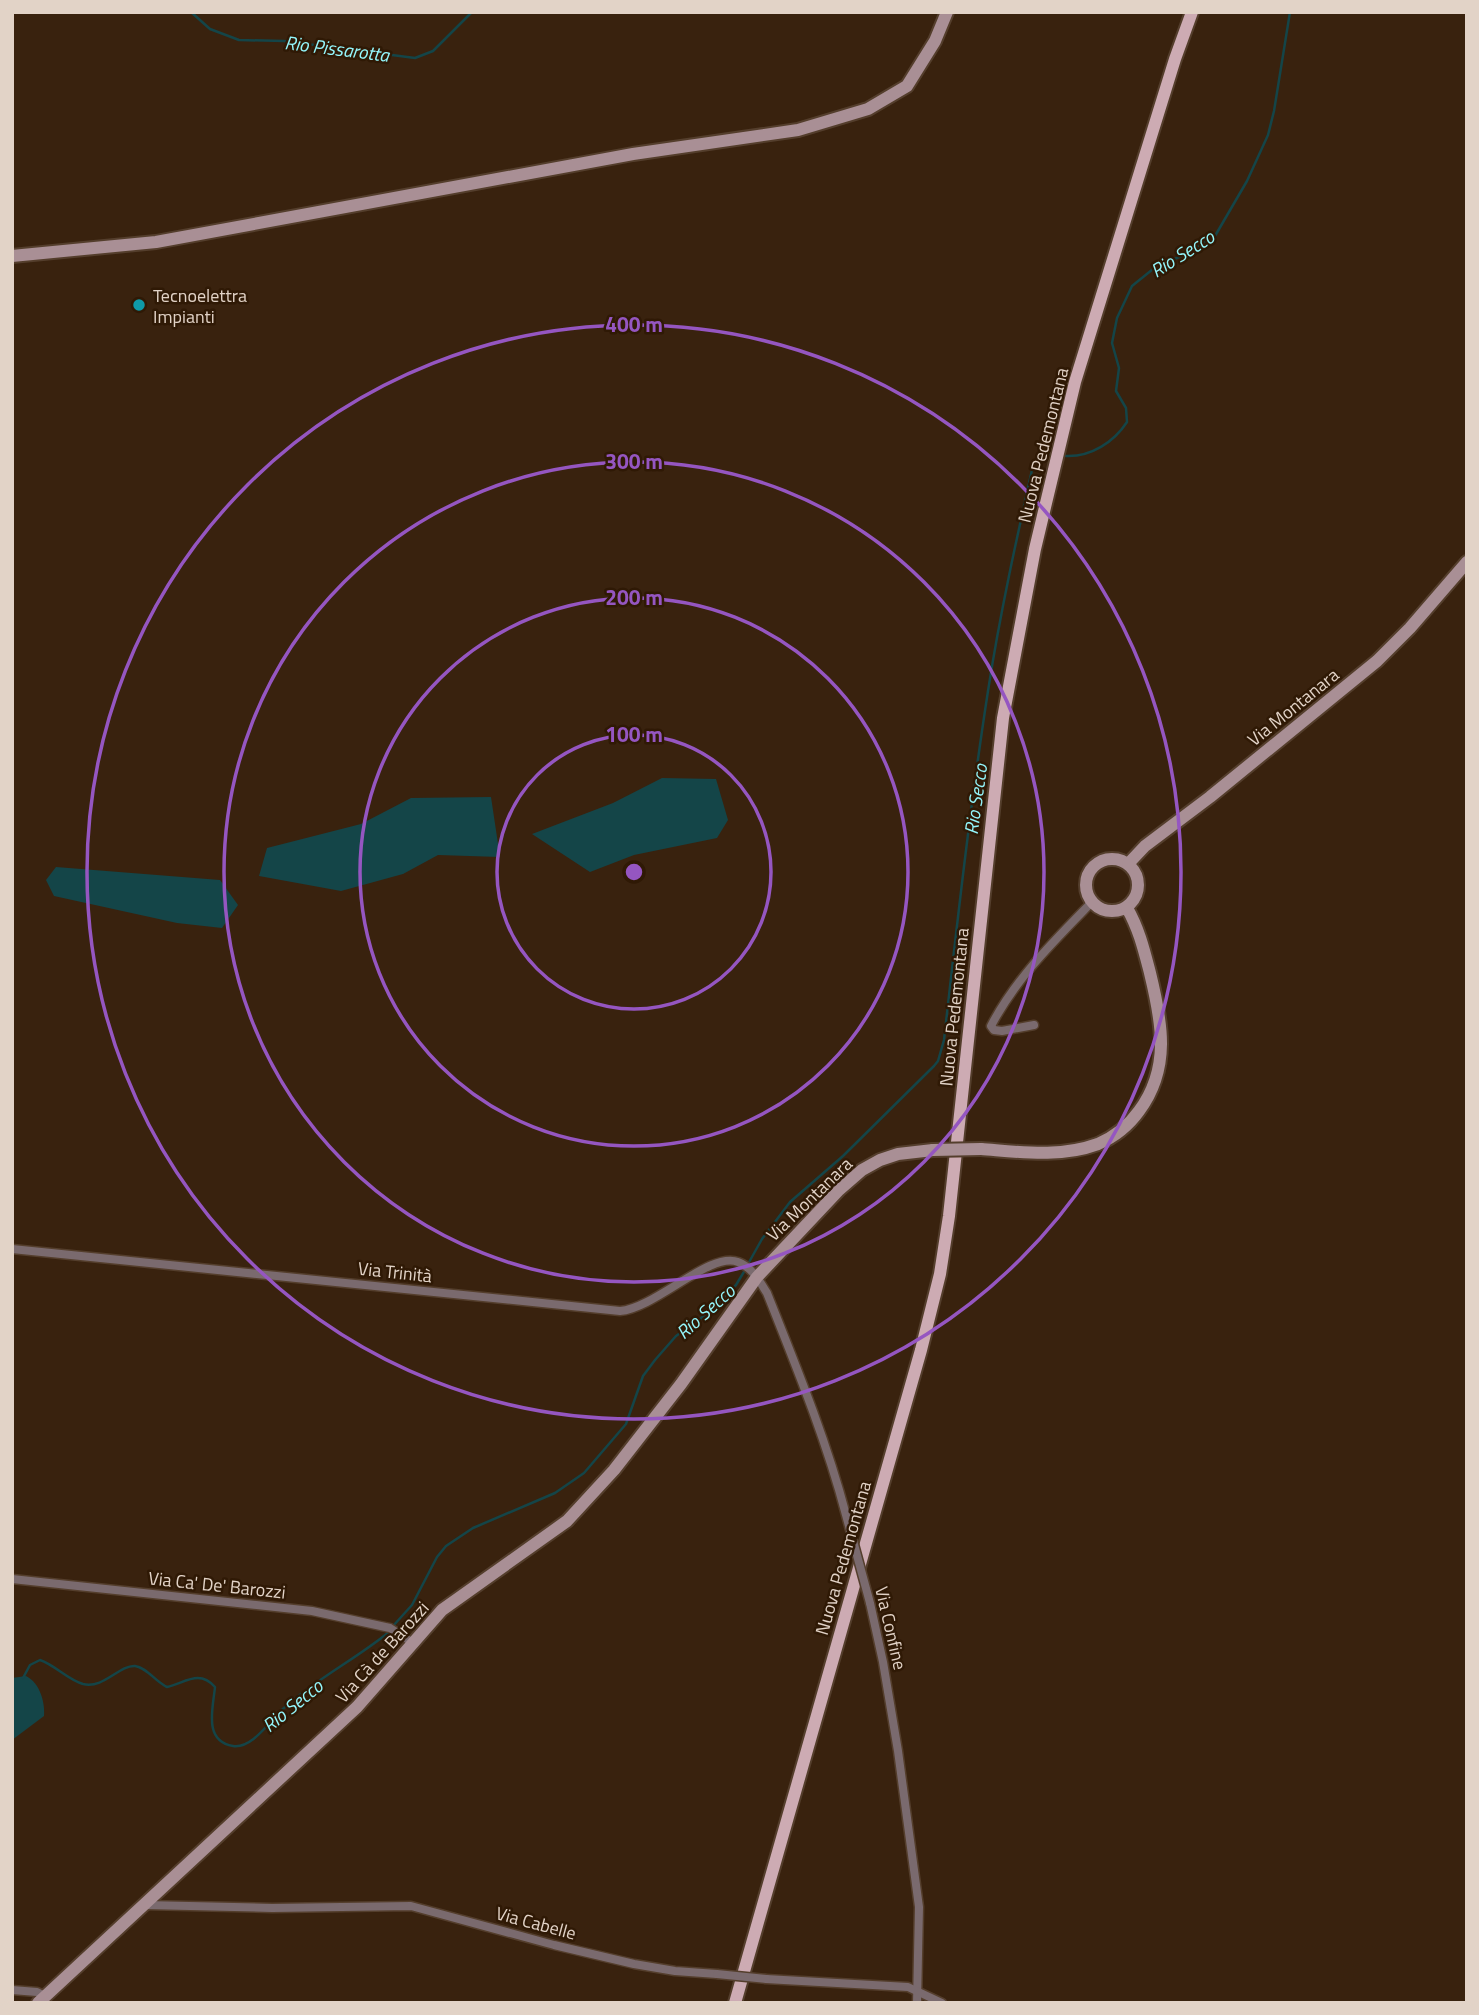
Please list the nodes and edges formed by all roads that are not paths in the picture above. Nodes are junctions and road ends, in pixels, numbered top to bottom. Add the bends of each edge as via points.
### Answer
1 (947, 12) edge
2 (1192, 12) edge
3 (12, 257) edge
4 (1467, 562) edge
5 (1128, 864) junction
6 (1092, 902) junction
7 (1127, 908) junction
8 (1034, 1024) dead end
9 (12, 1249) edge
10 (756, 1276) junction
11 (12, 1578) edge
12 (413, 1643) junction
13 (145, 1905) junction
14 (12, 1990) edge
15 (918, 1991) junction
16 (42, 2000) edge
17 (735, 2003) edge
18 (917, 2003) edge
19 (942, 2003) edge

1 - 3 street via 907,86 868,109 798,130 633,154 156,242
2 - 17 main road, Nuova Pedemontana via 1075,382 1035,549 1003,718 940,1274
4 - 5 street, Via Montanara via 1377,661
5 - 6 street via 1104,860 1090,870 1086,886
5 - 7 street via 1139,886
6 - 7 street via 1108,912
6 - 8 street via 1040,955 991,1026 1002,1031
7 - 10 street, Via Montanara, bridge via 1142,942 1162,1027 1160,1069 1148,1098 1122,1130 1100,1143 1063,1152 933,1150 880,1160 862,1170
9 - 10 street, Via Trinità via 620,1311 644,1306 724,1261 741,1264
10 - 12 street, Via Cà de Barozzi via 681,1384 614,1470 567,1521 442,1610
10 - 15 street, Via Confine, bridge via 767,1293 833,1467 870,1603 894,1725 919,1907
11 - 12 street, Via Ca' De' Barozzi via 312,1611 393,1630
12 - 13 street, Via Cà de Barozzi via 357,1707
13 - 15 street, Via Cabelle, bridge via 411,1906 554,1945 675,1971 903,1986
13 - 16 street, Via Cà de Barozzi
14 - 16 street via 37,1992
15 - 18 street, Via Confine
15 - 19 street, Via Cabelle

